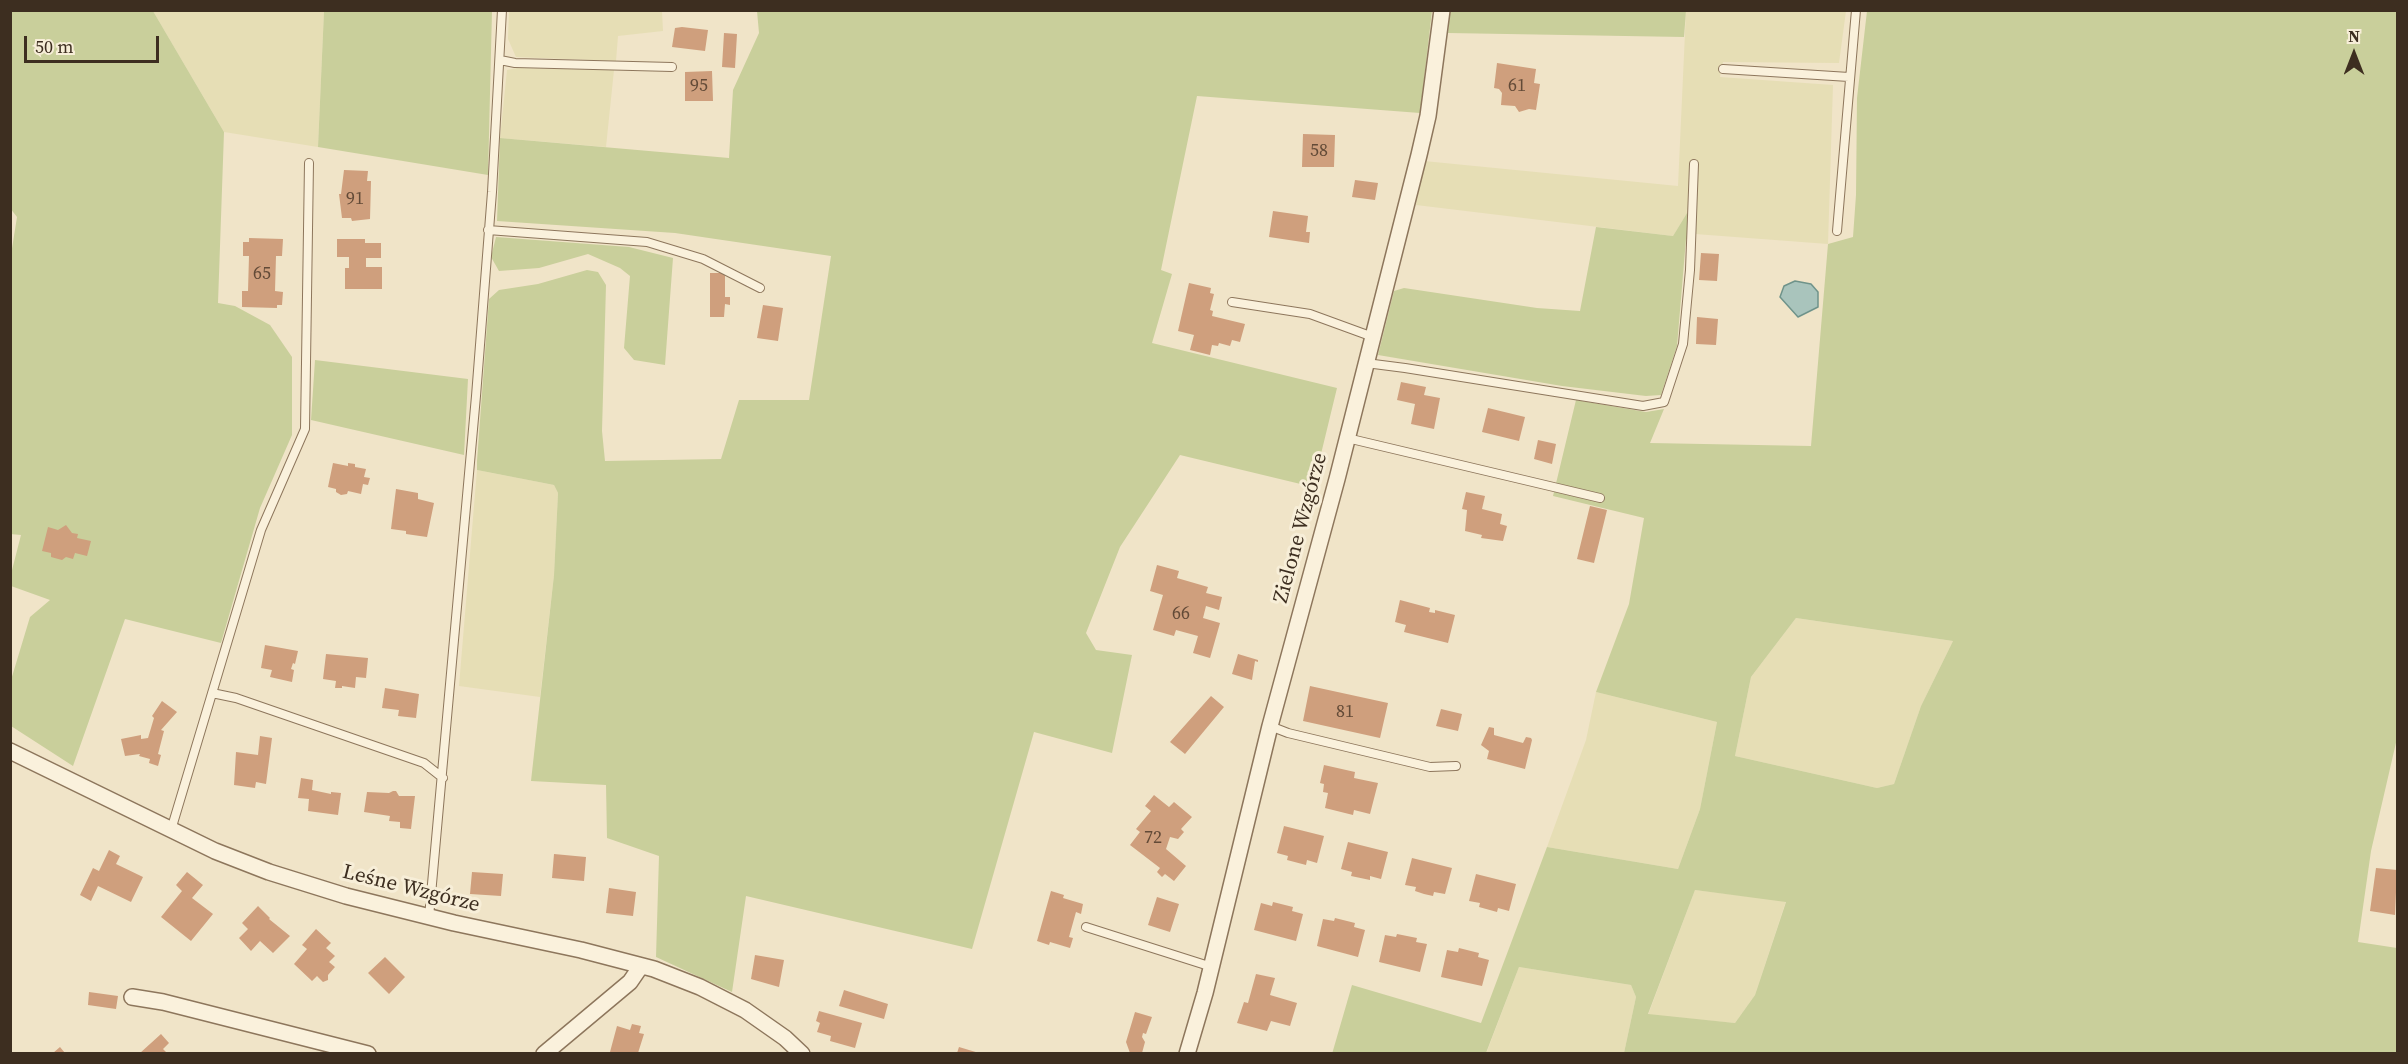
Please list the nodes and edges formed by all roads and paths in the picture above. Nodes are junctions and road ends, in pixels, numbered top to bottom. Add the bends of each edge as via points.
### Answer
1 (502, 10) edge
2 (1442, 10) edge
3 (1856, 10) edge
4 (500, 60) junction
5 (672, 67) dead end
6 (1723, 69) dead end
7 (1849, 77) junction
8 (309, 163) dead end
9 (1694, 164) dead end
10 (489, 230) junction
11 (1837, 231) dead end
12 (760, 288) dead end
13 (1232, 302) dead end
14 (1373, 338) junction
15 (1366, 363) junction
16 (1347, 438) junction
17 (1600, 498) dead end
18 (212, 693) junction
19 (1270, 726) junction
20 (10, 751) edge
21 (1456, 766) dead end
22 (443, 778) junction
23 (171, 830) junction
24 (429, 917) junction
25 (1086, 927) dead end
26 (641, 966) junction
27 (1212, 967) junction
28 (132, 997) dead end
29 (368, 1053) edge
30 (544, 1053) edge
31 (802, 1053) edge
32 (1187, 1053) edge

1 - 4 lane
2 - 14 street, Zielone Wzgórze via 1428,116
3 - 7 lane
4 - 5 lane
4 - 10 lane
6 - 7 lane
7 - 11 lane
8 - 18 lane via 305,429 261,530
9 - 15 lane via 1683,344 1665,402 1643,406
10 - 12 lane via 647,242 702,259
10 - 22 lane
13 - 14 lane via 1310,314
14 - 15 street, Zielone Wzgórze
15 - 16 street, Zielone Wzgórze
16 - 17 lane
16 - 19 street, Zielone Wzgórze
18 - 22 lane via 424,763
18 - 23 lane
19 - 21 lane via 1430,767
19 - 27 street, Zielone Wzgórze
20 - 23 street, Leśne Wzgórze
22 - 24 lane
23 - 24 street, Leśne Wzgórze via 269,872
24 - 26 street, Leśne Wzgórze
25 - 27 lane
26 - 30 street via 630,982
26 - 31 street, Leśne Wzgórze via 700,987 745,1010
27 - 32 street, Zielone Wzgórze
28 - 29 street

